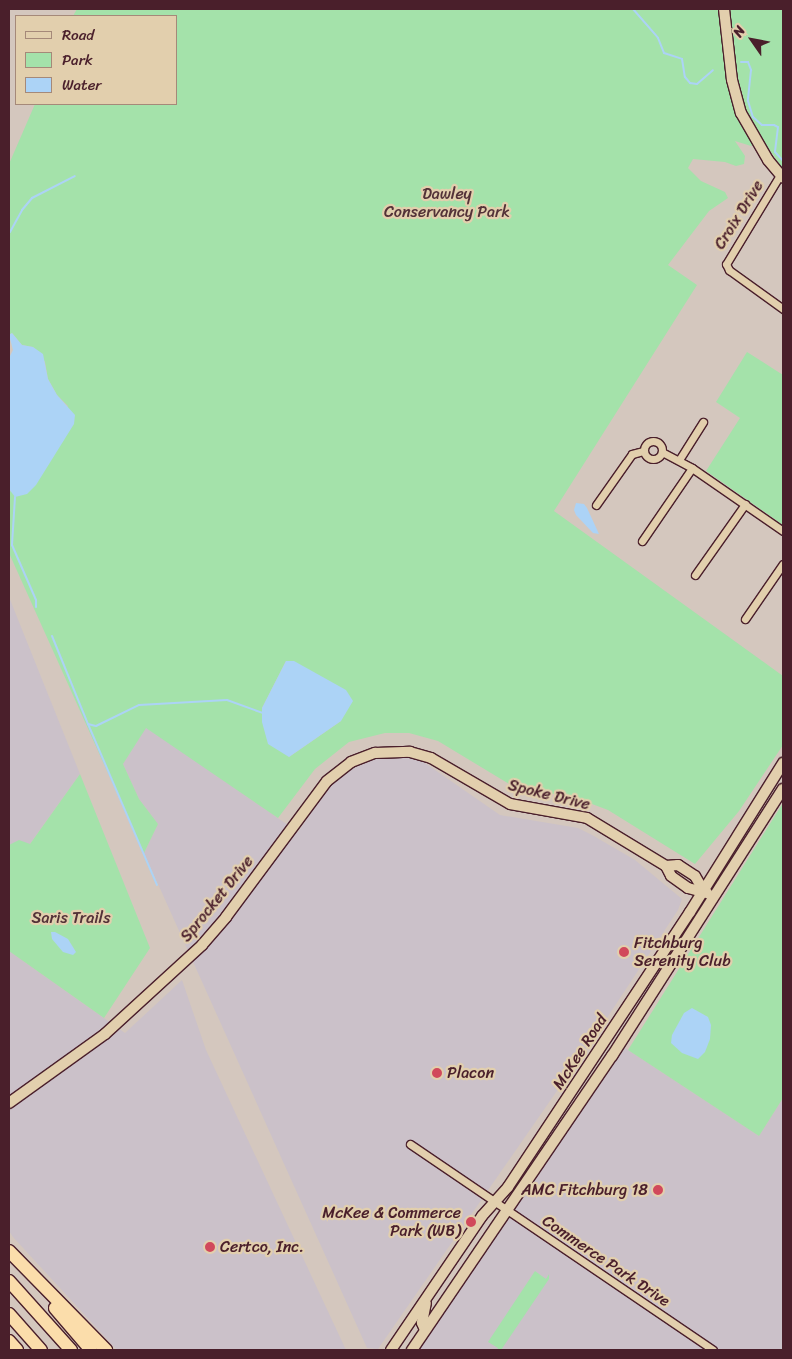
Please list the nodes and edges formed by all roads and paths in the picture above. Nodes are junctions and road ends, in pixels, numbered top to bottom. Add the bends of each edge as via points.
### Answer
1 (724, 9) edge
2 (782, 176) edge
3 (783, 309) edge
4 (704, 422) dead end
5 (643, 451) junction
6 (662, 452) junction
7 (679, 460) junction
8 (692, 468) junction
9 (745, 504) junction
10 (596, 505) dead end
11 (783, 531) edge
12 (642, 541) dead end
13 (783, 564) edge
14 (695, 575) dead end
15 (745, 619) dead end
16 (394, 751) joint
17 (783, 763) edge
18 (783, 789) edge
19 (703, 890) junction
20 (714, 898) junction
21 (9, 1104) edge
22 (410, 1144) dead end
23 (495, 1202) junction
24 (507, 1210) junction
25 (9, 1251) edge
26 (9, 1255) edge
27 (9, 1282) edge
28 (428, 1296) junction
29 (9, 1314) edge
30 (406, 1328) junction
31 (425, 1330) junction
32 (9, 1342) edge
33 (17, 1350) edge
34 (41, 1350) edge
35 (71, 1350) edge
36 (90, 1350) edge
37 (106, 1350) edge
38 (391, 1350) edge
39 (408, 1350) edge
40 (412, 1350) edge
41 (713, 1350) edge

1 - 2 main road via 735,97 748,128
2 - 3 street, Croix Drive via 726,264 729,270
4 - 7 street
5 - 6 street via 651,460
5 - 6 street via 647,442 653,441 659,443
5 - 10 street via 632,454
6 - 7 street
7 - 8 street
8 - 9 street
8 - 12 street
9 - 11 street
9 - 14 street
13 - 15 street
16 - 19 main road, Spoke Drive via 430,758 510,804 587,818 666,866 678,865 695,876
16 - 21 main road, Sprocket Drive via 364,756 327,781 202,945 106,1034
17 - 19 main road, McKee Road
18 - 20 main road, McKee Road
19 - 20 main road, Spoke Drive
19 - 23 main road, McKee Road via 514,1179
20 - 24 main road, McKee Road
22 - 23 street, Commerce Park Drive
23 - 24 street, Commerce Park Drive
23 - 28 main road, McKee Road
24 - 31 main road, McKee Road
24 - 41 street, Commerce Park Drive
25 - 37 highway
26 - 36 highway
27 - 35 highway
28 - 30 main road, McKee Road
28 - 31 main road via 422,1323
29 - 34 highway
30 - 38 main road, McKee Road
30 - 39 main road via 412,1333
31 - 40 main road, McKee Road
32 - 33 highway

